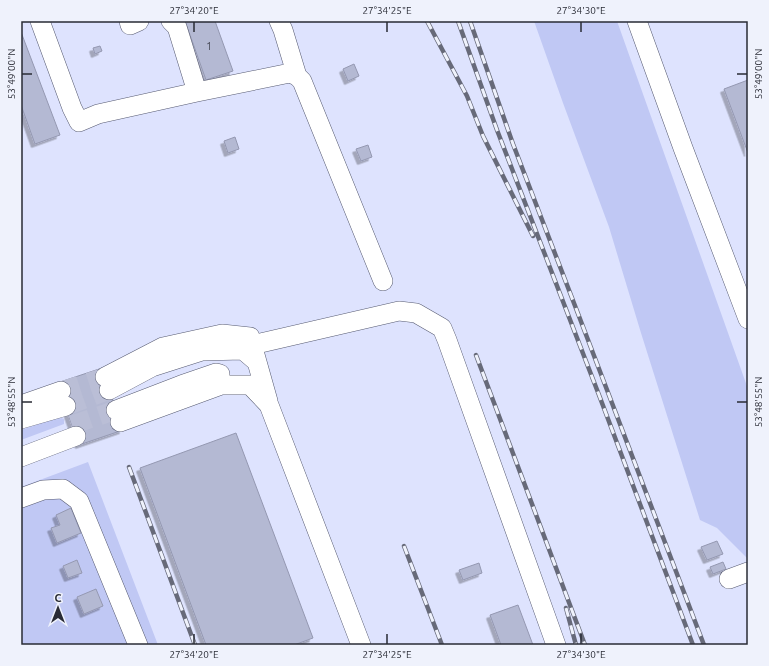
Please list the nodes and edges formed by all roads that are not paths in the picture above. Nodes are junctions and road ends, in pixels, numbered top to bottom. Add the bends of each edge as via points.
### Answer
1 (40, 21) edge
2 (129, 21) edge
3 (138, 21) edge
4 (171, 21) edge
5 (278, 21) edge
6 (637, 21) edge
7 (297, 76) junction
8 (197, 92) junction
9 (383, 281) dead end
10 (748, 319) edge
11 (255, 354) junction
12 (107, 384) tunnel mouth
13 (21, 405) edge
14 (269, 405) junction
15 (118, 416) tunnel mouth
16 (21, 419) edge
17 (21, 445) edge
18 (21, 457) edge
19 (21, 498) edge
20 (748, 572) edge
21 (729, 579) dead end
22 (138, 645) edge
23 (361, 645) edge
24 (556, 645) edge

1 - 8 lane via 79,122 98,114
2 - 3 lane via 130,24
4 - 8 lane via 177,27
5 - 7 lane
6 - 10 lane
7 - 8 lane via 290,73
7 - 9 lane via 302,81
11 - 12 lane via 250,337 222,334 164,347
11 - 14 lane
11 - 24 lane via 399,310 416,313 442,328
13 - 16 lane via 63,398
14 - 15 lane via 250,384 221,384
14 - 23 lane
17 - 18 lane via 74,431
19 - 22 lane via 43,490 63,490 79,501
20 - 21 lane

